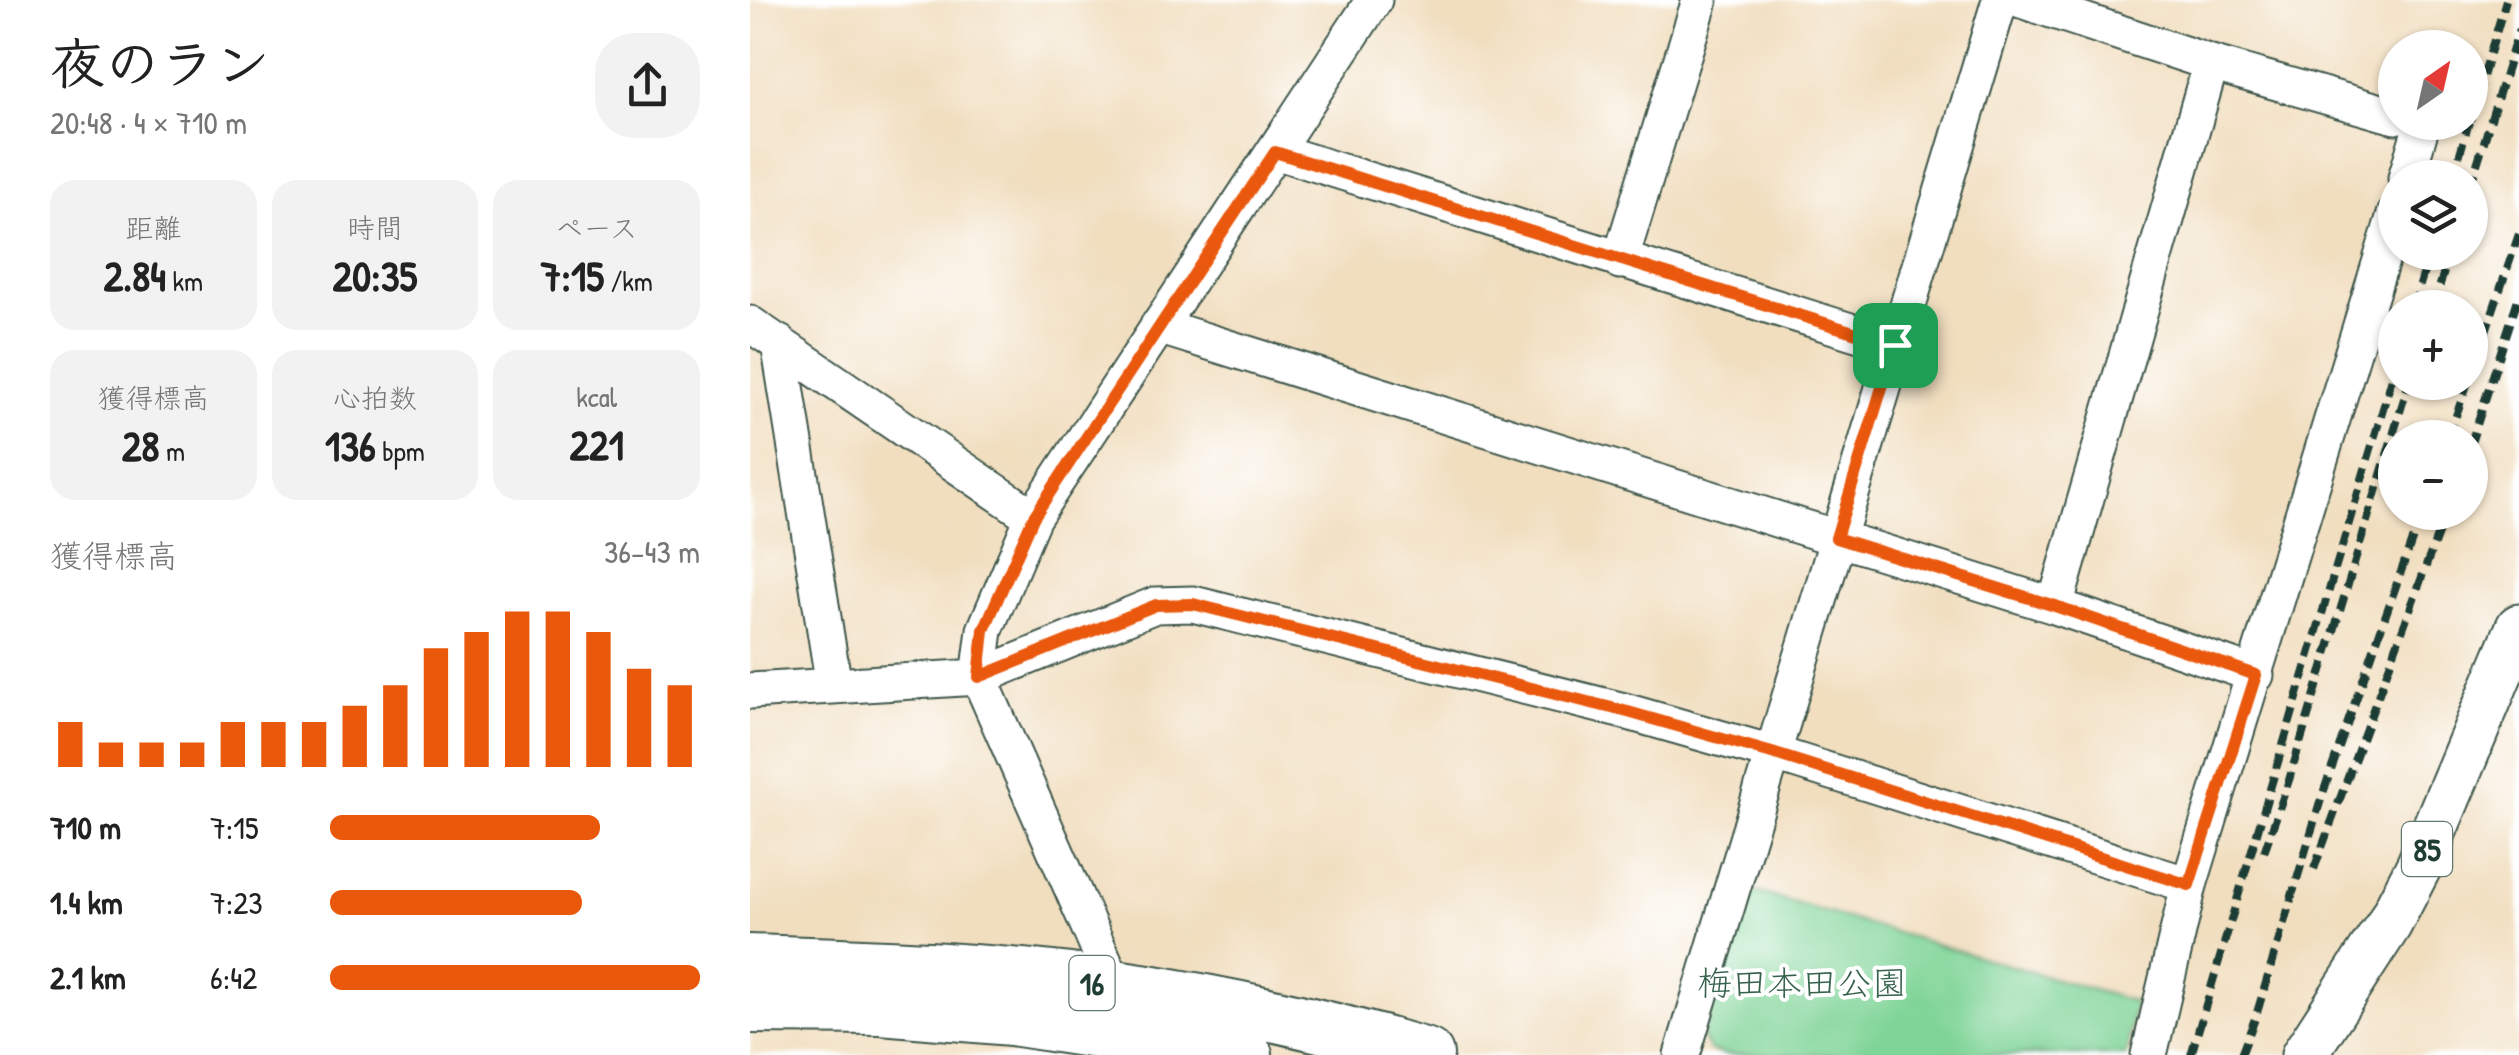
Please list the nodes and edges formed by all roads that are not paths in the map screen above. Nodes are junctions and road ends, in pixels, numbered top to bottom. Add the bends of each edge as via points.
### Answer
1 (1374, 0) edge
2 (1700, 0) edge
3 (2000, 0) edge
4 (2021, 0) edge
5 (2211, 63) junction
6 (2378, 111) edge
7 (1275, 152) junction
8 (1620, 261) junction
9 (2378, 270) edge
10 (1158, 326) junction
11 (764, 333) edge
12 (1895, 345) junction
13 (1033, 518) junction
14 (1836, 538) junction
15 (2055, 606) junction
16 (2519, 627) edge
17 (2256, 675) junction
18 (979, 677) junction
19 (834, 686) junction
20 (750, 691) edge
21 (1772, 753) junction
22 (2189, 885) junction
23 (750, 961) edge
24 (1115, 986) junction
25 (750, 1007) edge
26 (1235, 1054) edge
27 (1427, 1055) edge
28 (1682, 1055) edge
29 (2148, 1055) edge
30 (2304, 1055) edge

1 - 7 street
2 - 8 street
3 - 12 street
4 - 5 street
5 - 6 street
5 - 15 street
7 - 8 street
7 - 10 street
8 - 12 street
9 - 17 street
10 - 13 street
10 - 14 street
11 - 13 street
11 - 19 street
12 - 14 street
13 - 18 street via 984,630
14 - 15 street
14 - 21 street
15 - 17 street
16 - 30 main road, 85 via 2420,866
17 - 22 street
18 - 19 street
18 - 21 street via 1156,605 1193,604
18 - 24 street
19 - 20 street
21 - 22 street
21 - 28 street
22 - 29 street
23 - 24 highway, 16 via 897,965
24 - 27 highway, 16 via 1246,1009
25 - 26 highway, 16 via 1012,1019

